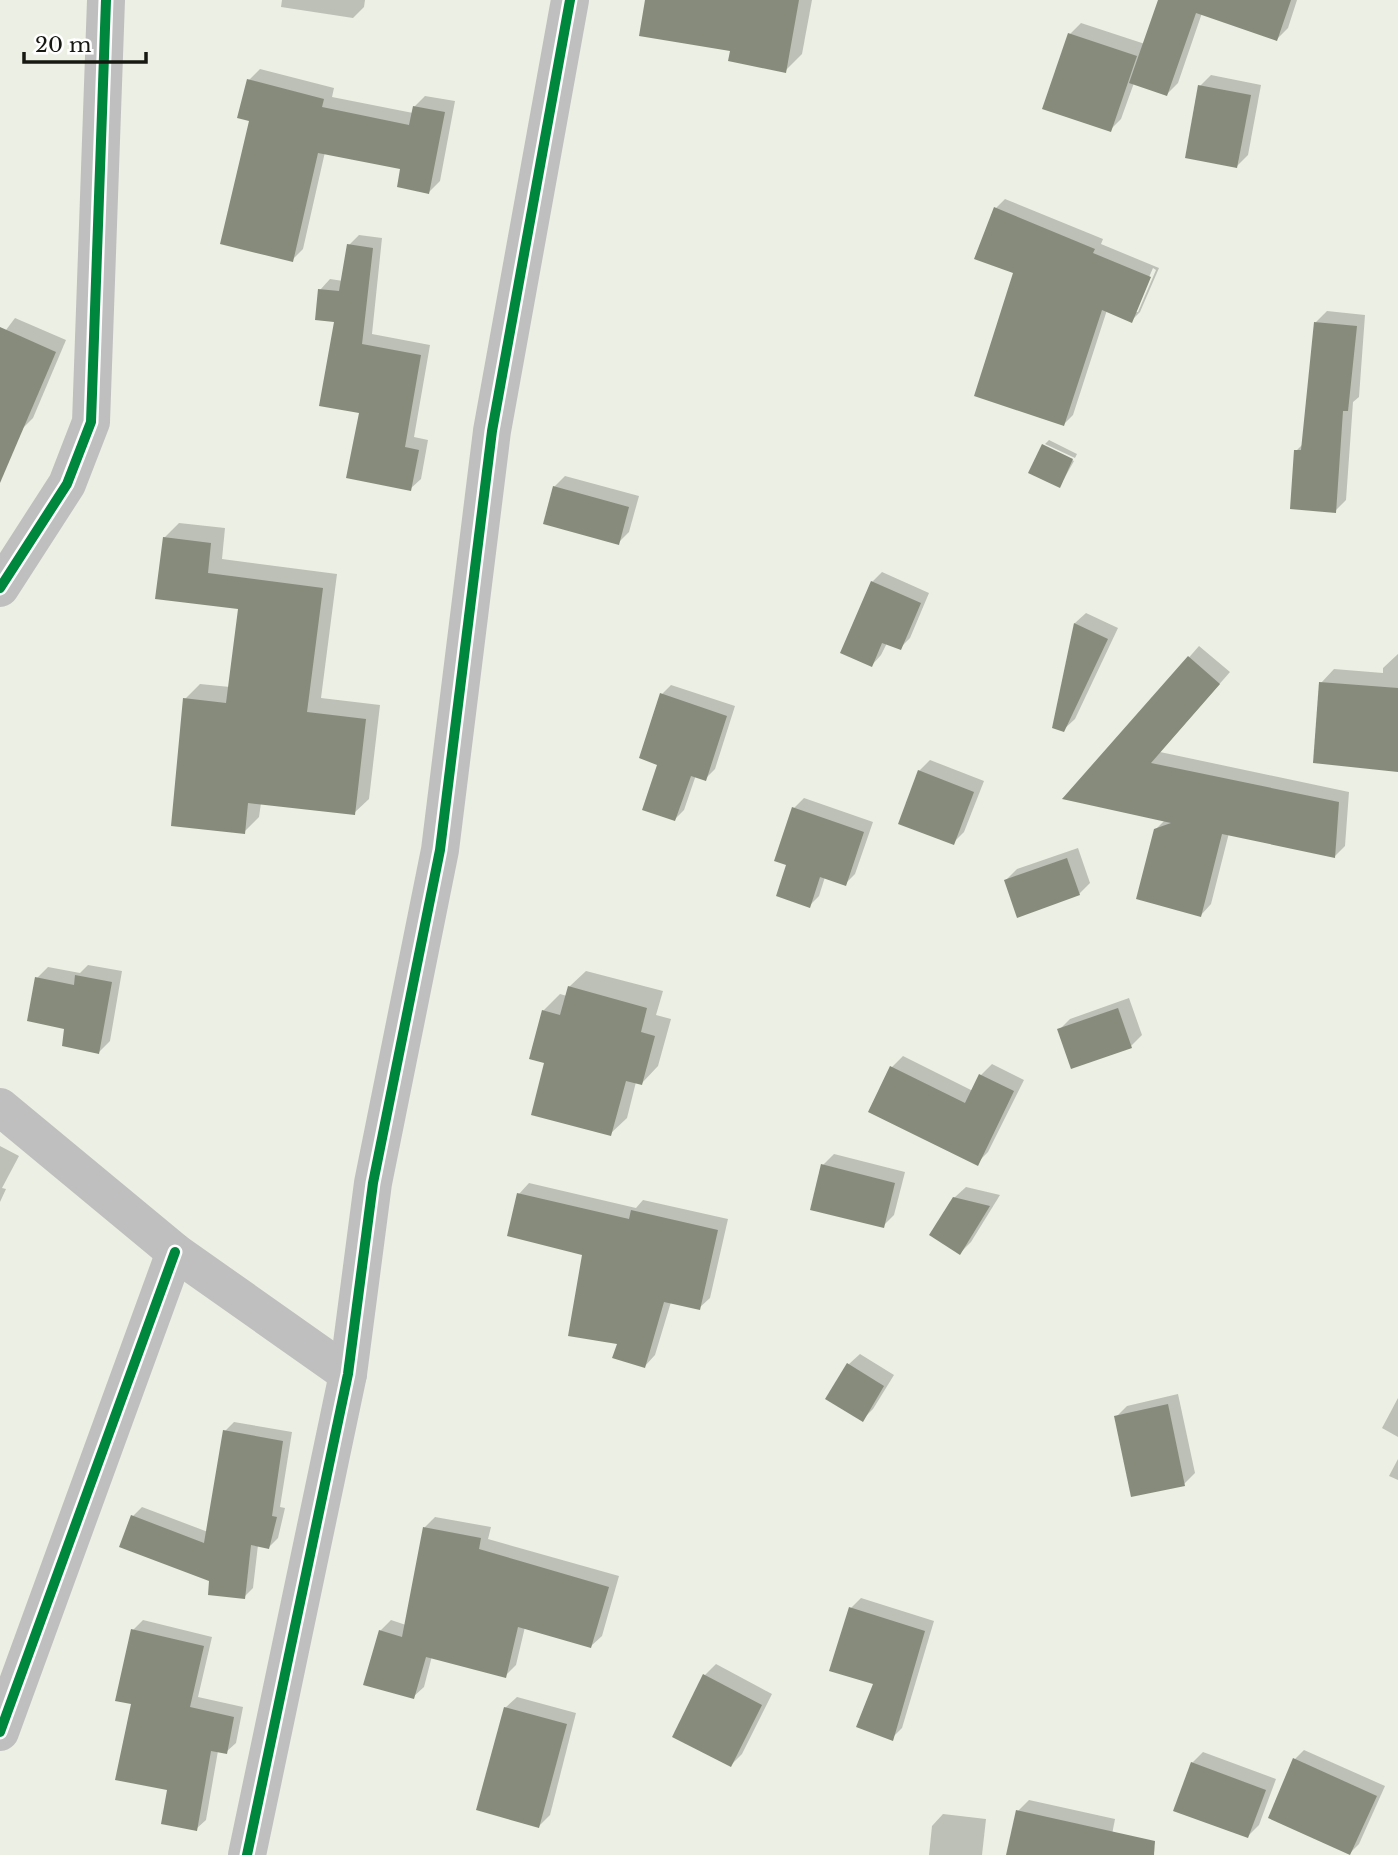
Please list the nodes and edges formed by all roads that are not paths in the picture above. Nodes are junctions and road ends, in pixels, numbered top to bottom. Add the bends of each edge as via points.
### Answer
1 (106, 0) edge
2 (570, 0) edge
3 (0, 588) edge
4 (0, 1107) edge
5 (176, 1252) junction
6 (348, 1374) junction
7 (0, 1732) edge
8 (247, 1855) edge

1 - 3 street via 91,422 67,484
2 - 6 street via 492,431 440,850 373,1183
4 - 5 street
5 - 6 street
5 - 7 street
6 - 8 street

